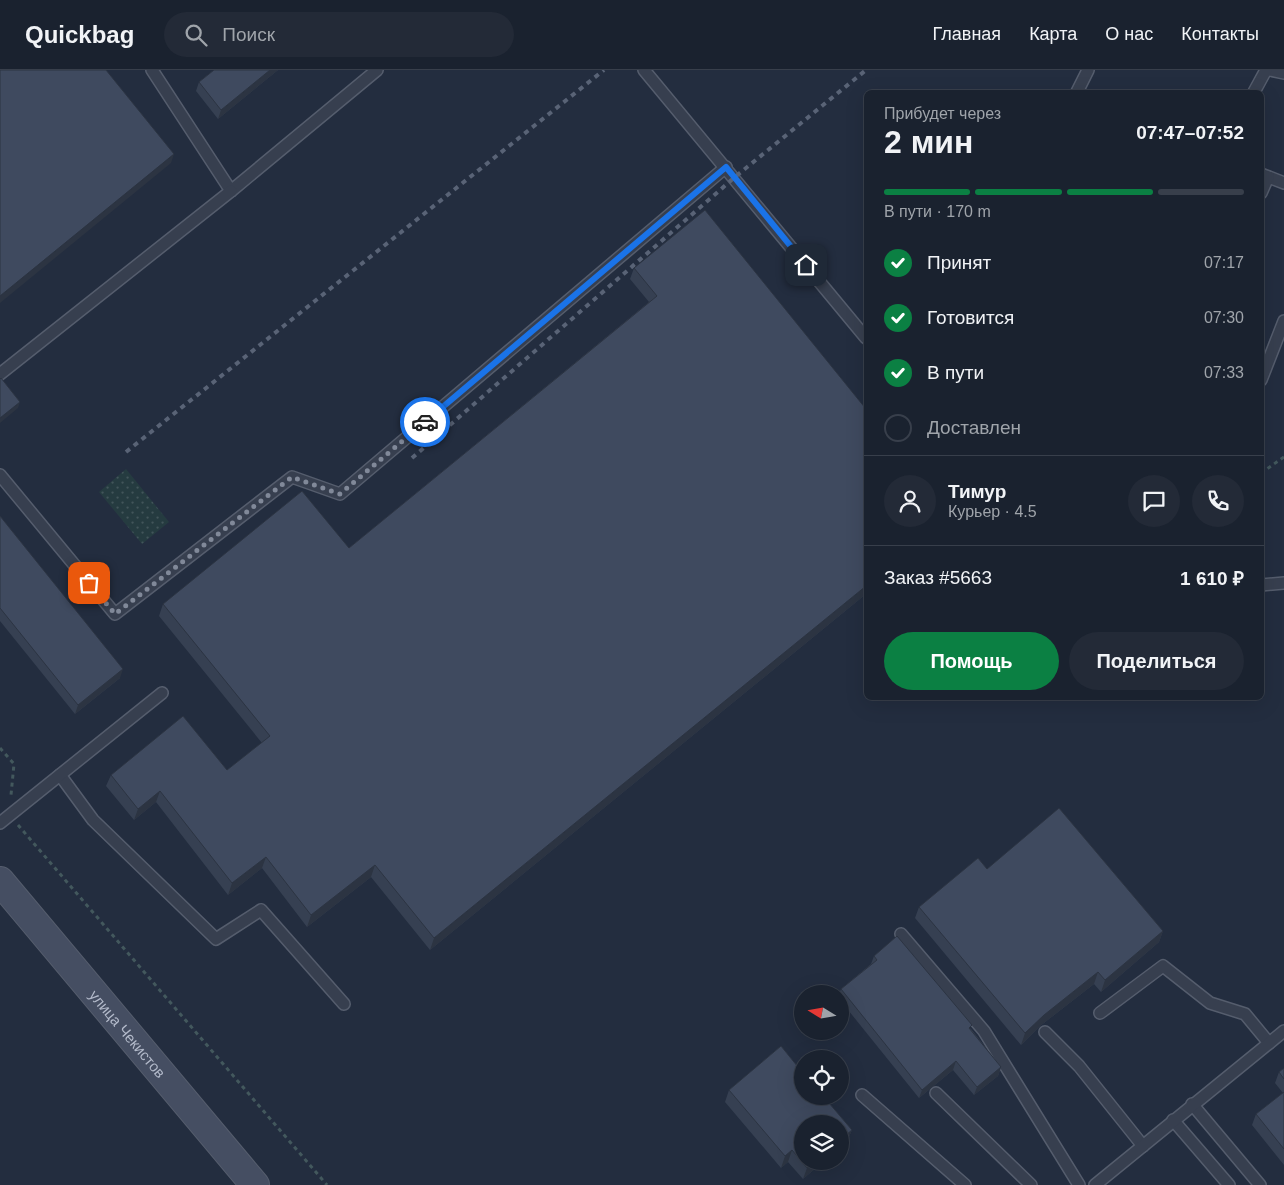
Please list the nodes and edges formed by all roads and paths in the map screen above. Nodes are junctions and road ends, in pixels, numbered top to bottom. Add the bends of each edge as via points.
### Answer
1 (152, 70) edge
2 (377, 70) edge
3 (644, 70) edge
4 (1088, 70) edge
5 (1266, 70) edge
6 (1270, 70) edge
7 (1284, 73) edge
8 (1079, 90) edge
9 (1255, 90) edge
10 (726, 167) junction
11 (1265, 176) edge
12 (1284, 184) edge
13 (231, 191) junction
14 (1284, 321) edge
15 (864, 336) edge
16 (1264, 372) edge
17 (0, 374) edge
18 (1284, 456) edge
19 (1264, 471) edge
20 (0, 476) edge
21 (1284, 583) edge
22 (1264, 585) edge
23 (162, 693) dead end
24 (0, 748) edge
25 (60, 774) junction
26 (10, 815) junction
27 (0, 823) edge
28 (0, 881) edge
29 (901, 934) dead end
30 (344, 1004) dead end
31 (1100, 1013) dead end
32 (1284, 1030) edge
33 (1045, 1032) edge
34 (1269, 1043) junction
35 (936, 1093) edge
36 (862, 1095) dead end
37 (1192, 1104) junction
38 (1173, 1120) junction
39 (1142, 1146) junction
40 (255, 1185) edge
41 (327, 1185) edge
42 (965, 1185) edge
43 (1032, 1185) edge
44 (1079, 1185) edge
45 (1097, 1185) edge
46 (1229, 1185) edge
47 (1260, 1185) edge

1 - 13 lane
2 - 13 lane
3 - 10 lane
4 - 8 lane
5 - 9 lane
6 - 7 lane
10 - 15 lane
10 - 20 lane via 340,494 292,477 115,614
11 - 12 lane
13 - 17 lane
14 - 16 lane
18 - 19 path
21 - 22 lane
23 - 25 lane
24 - 26 path via 14,764
25 - 26 lane
25 - 30 lane via 94,820 216,939 261,910
26 - 27 lane
26 - 41 path
28 - 40 main road, улица Чекистов
29 - 44 lane via 984,1031
31 - 34 lane via 1163,966 1210,1003 1244,1014
32 - 34 lane
33 - 39 lane via 1080,1066
34 - 37 lane
35 - 43 lane
36 - 42 lane
37 - 38 lane
37 - 47 lane
38 - 39 lane
38 - 46 lane
39 - 45 lane

